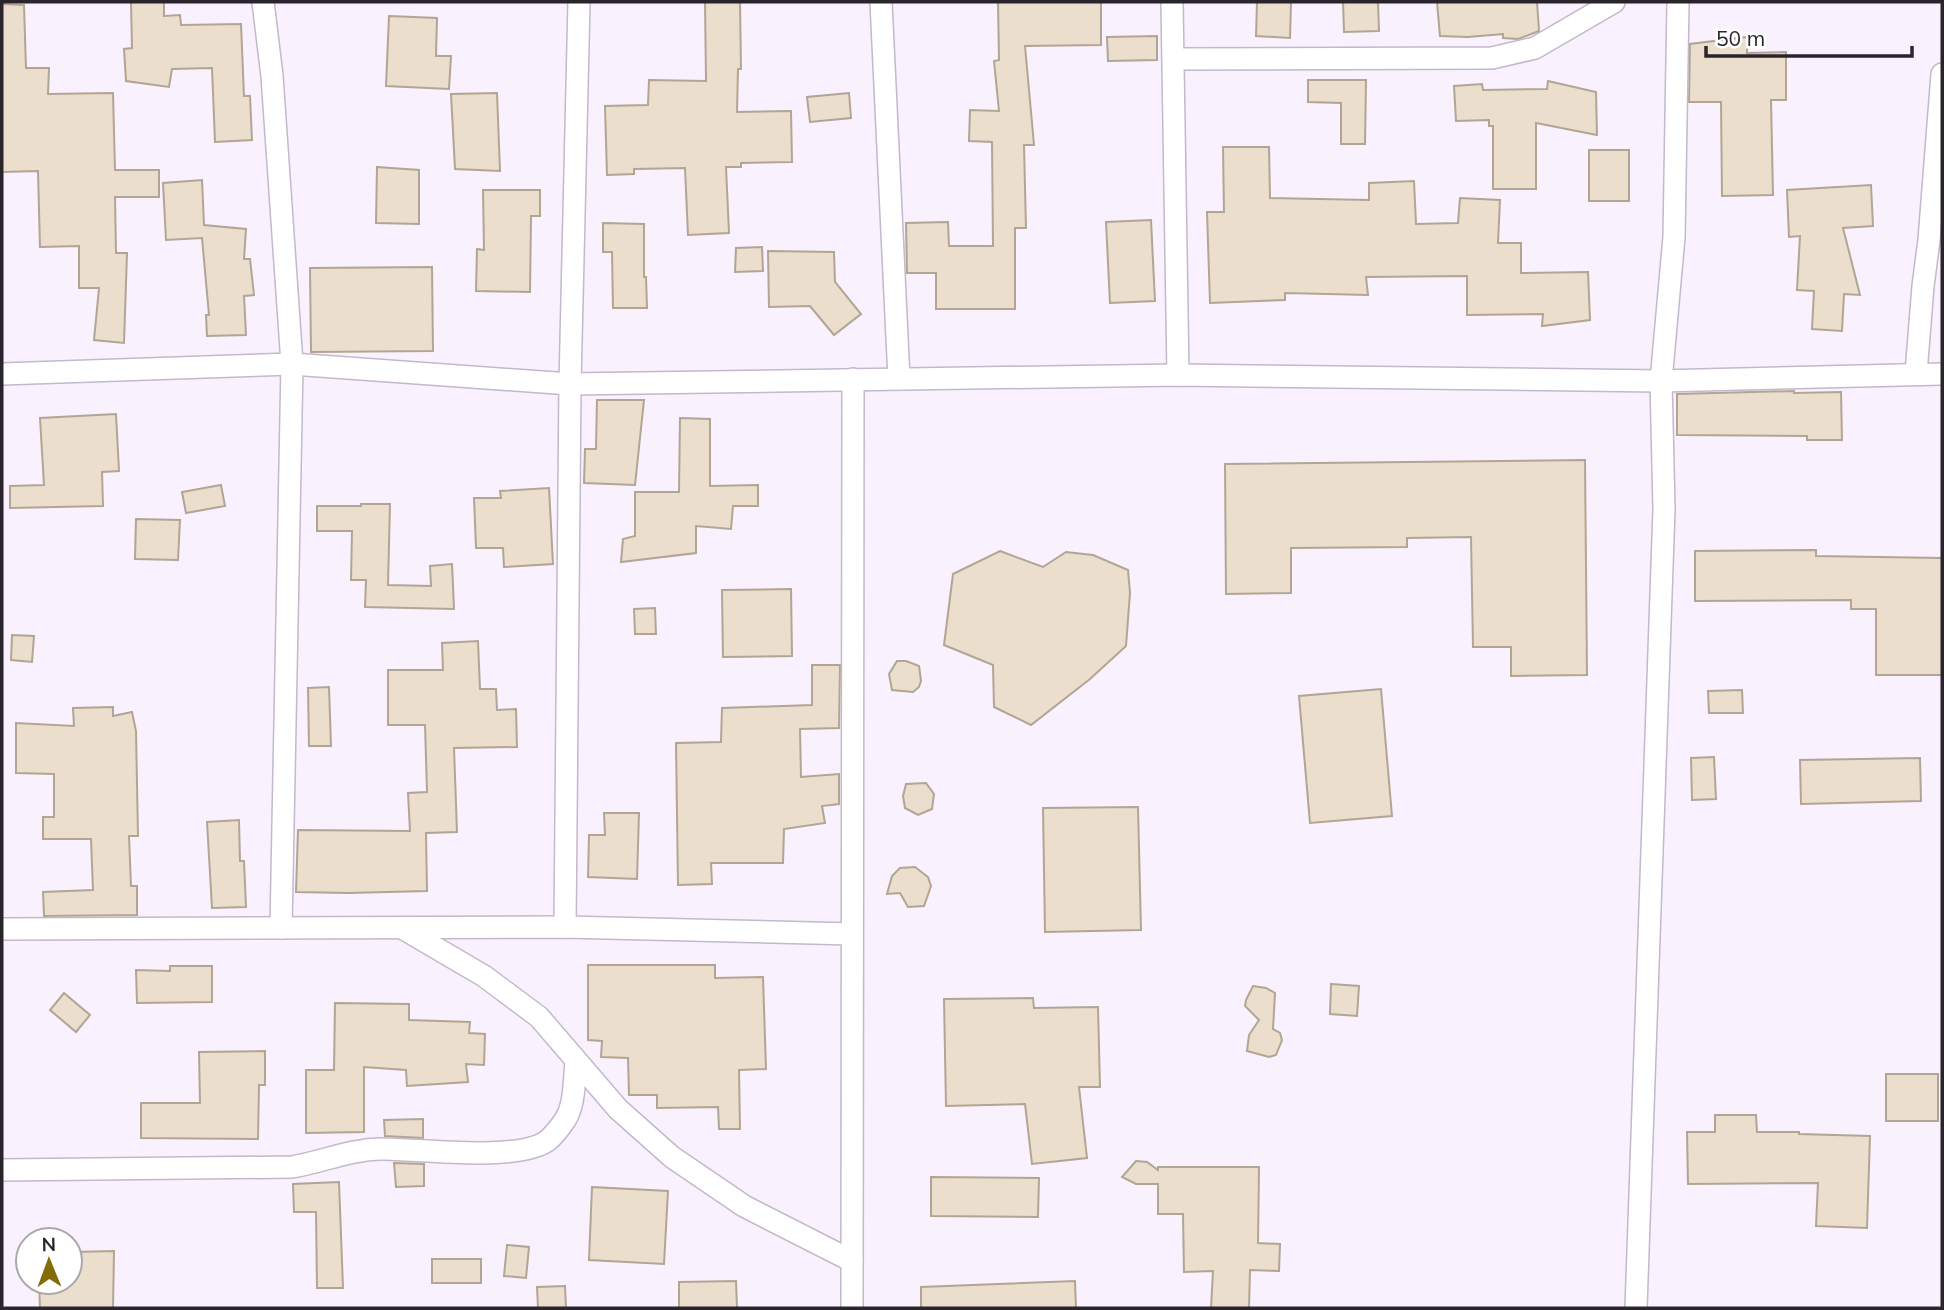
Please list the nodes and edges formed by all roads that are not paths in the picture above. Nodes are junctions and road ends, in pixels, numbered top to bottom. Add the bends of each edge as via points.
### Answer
1 (263, 2) edge
2 (579, 2) edge
3 (881, 2) edge
4 (1172, 2) edge
5 (1614, 2) edge
6 (1678, 2) edge
7 (1173, 59) junction
8 (1942, 74) edge
9 (292, 365) junction
10 (1916, 373) junction
11 (2, 374) edge
12 (1942, 374) edge
13 (1178, 375) junction
14 (853, 379) junction
15 (899, 379) junction
16 (1661, 381) junction
17 (570, 384) junction
18 (400, 927) junction
19 (565, 927) junction
20 (281, 928) junction
21 (2, 929) edge
22 (852, 934) junction
23 (576, 1062) junction
24 (2, 1170) edge
25 (852, 1261) junction
26 (852, 1308) edge
27 (1636, 1308) edge

1 - 9 street
2 - 17 street
3 - 15 street
4 - 7 street
5 - 7 street via 1535,48 1492,58
6 - 16 street via 1674,237
7 - 13 street
8 - 10 street
9 - 11 street
9 - 17 street
9 - 20 street
10 - 12 street
10 - 16 street
13 - 15 street
13 - 16 street
14 - 15 street
14 - 17 street
14 - 22 street
16 - 27 street via 1664,509
17 - 19 street
18 - 19 street
18 - 20 street
18 - 23 street via 484,976 539,1017
19 - 22 street
20 - 21 street
22 - 25 street
23 - 24 street via 566,1119 547,1141 510,1153 379,1149 292,1167
23 - 25 street via 618,1109 672,1157 744,1206
25 - 26 street

